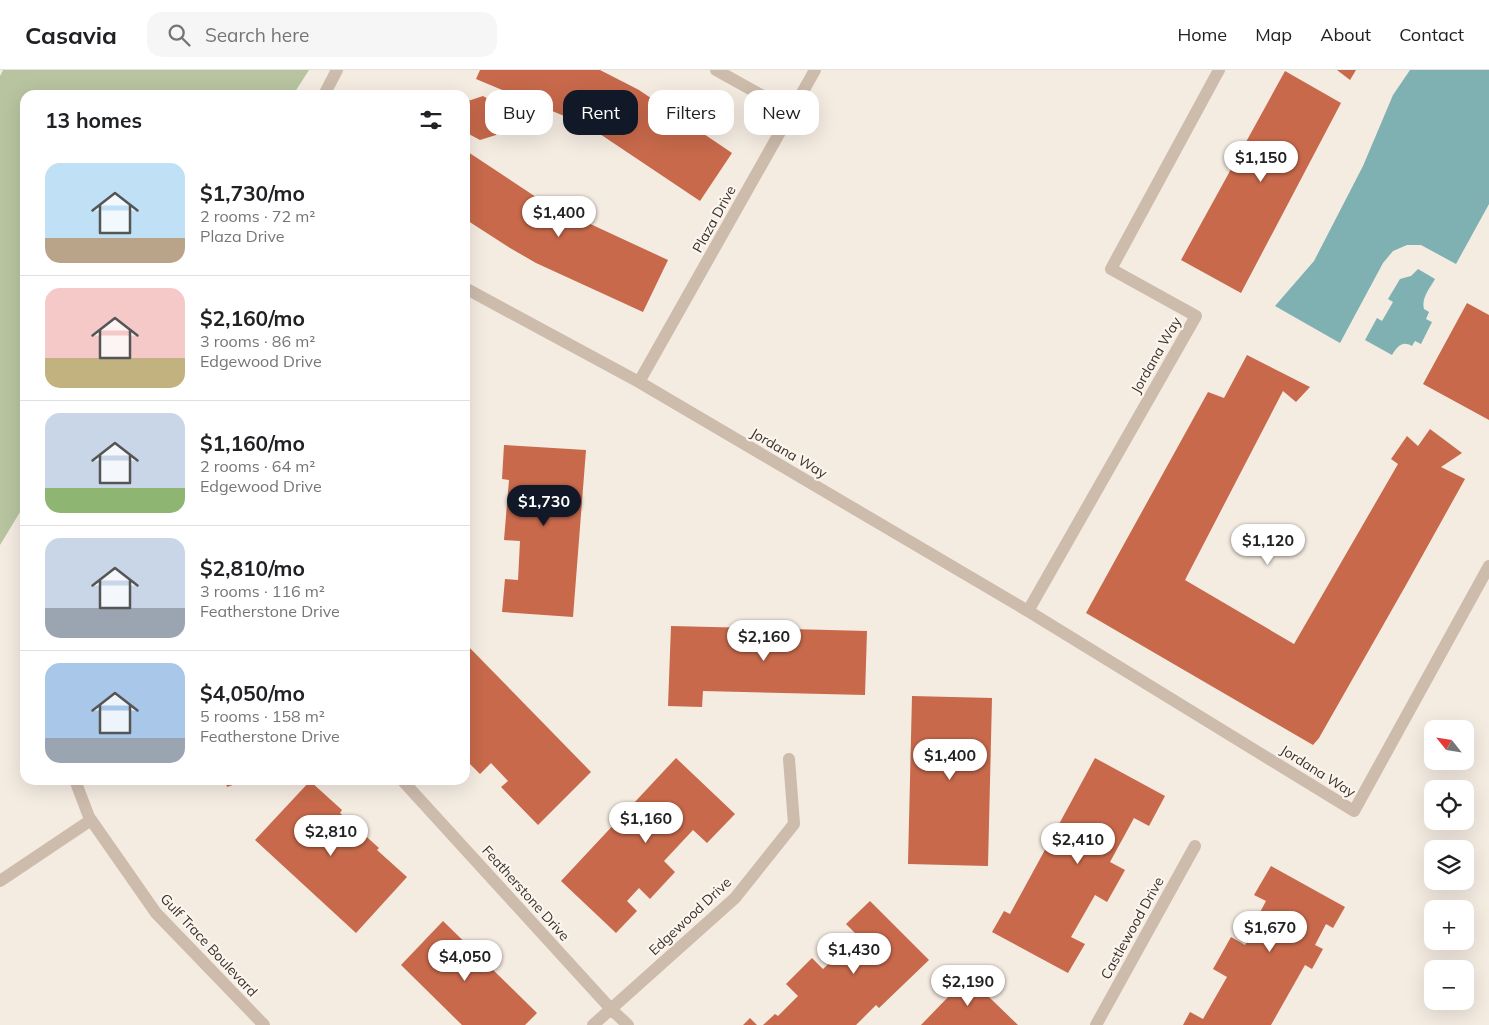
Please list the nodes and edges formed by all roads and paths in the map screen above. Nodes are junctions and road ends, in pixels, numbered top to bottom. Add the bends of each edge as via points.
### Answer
1 (337, 70) edge
2 (716, 70) edge
3 (815, 70) edge
4 (1219, 70) edge
5 (327, 90) edge
6 (752, 90) edge
7 (804, 90) edge
8 (779, 135) edge
9 (470, 291) edge
10 (639, 382) junction
11 (1489, 566) edge
12 (1028, 611) junction
13 (789, 759) dead end
14 (77, 785) edge
15 (407, 785) edge
16 (91, 820) junction
17 (1195, 846) dead end
18 (0, 880) edge
19 (611, 1009) junction
20 (264, 1025) edge
21 (593, 1025) edge
22 (628, 1025) edge
23 (1096, 1025) edge

1 - 5 street
2 - 6 street
3 - 7 street, Plaza Drive
4 - 12 street, Jordana Way via 1111,268 1196,316
8 - 10 street, Plaza Drive
9 - 10 street, Jordana Way
10 - 12 street, Jordana Way
11 - 12 street, Jordana Way via 1354,811
13 - 19 street, Edgewood Drive via 794,824 735,898
14 - 16 street, Gulf Trace Boulevard
15 - 19 street, Featherstone Drive
16 - 18 street
16 - 20 street, Gulf Trace Boulevard via 156,914
17 - 23 street, Castlewood Drive
19 - 21 street, Edgewood Drive
19 - 22 street, Featherstone Drive

